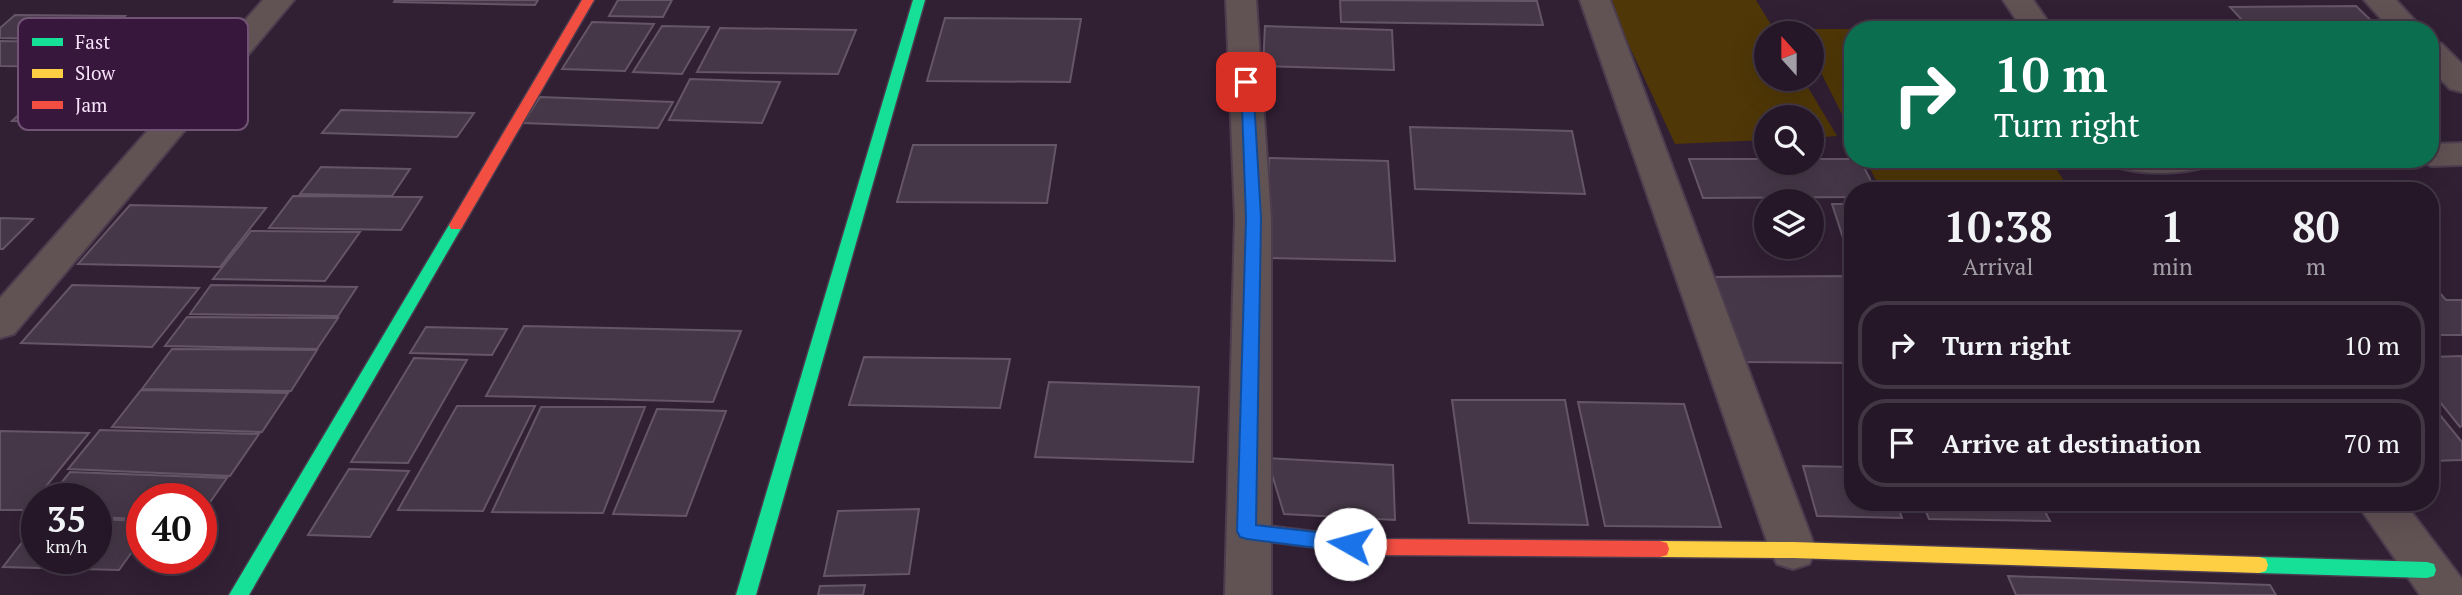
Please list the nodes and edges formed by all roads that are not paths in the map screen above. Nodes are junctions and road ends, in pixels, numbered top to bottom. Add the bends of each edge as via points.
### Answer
1 (279, 0) edge
2 (588, 0) edge
3 (919, 0) edge
4 (1241, 0) edge
5 (1595, 0) edge
6 (2018, 0) edge
7 (2379, 0) edge
8 (2033, 21) edge
9 (2400, 21) edge
10 (248, 36) edge
11 (2439, 59) edge
12 (2462, 82) edge
13 (167, 130) edge
14 (2462, 154) edge
15 (2439, 155) edge
16 (0, 324) edge
17 (2385, 511) edge
18 (1247, 531) junction
19 (1793, 550) junction
20 (2437, 583) edge
21 (239, 595) edge
22 (746, 595) edge
23 (1248, 595) edge

1 - 10 street
2 - 21 street
3 - 22 street
4 - 18 street via 1253,218
5 - 19 street
6 - 8 street
7 - 9 street
11 - 12 street
13 - 16 street
14 - 15 street
17 - 20 street
18 - 19 street via 1375,547
18 - 23 street
19 - 20 street

